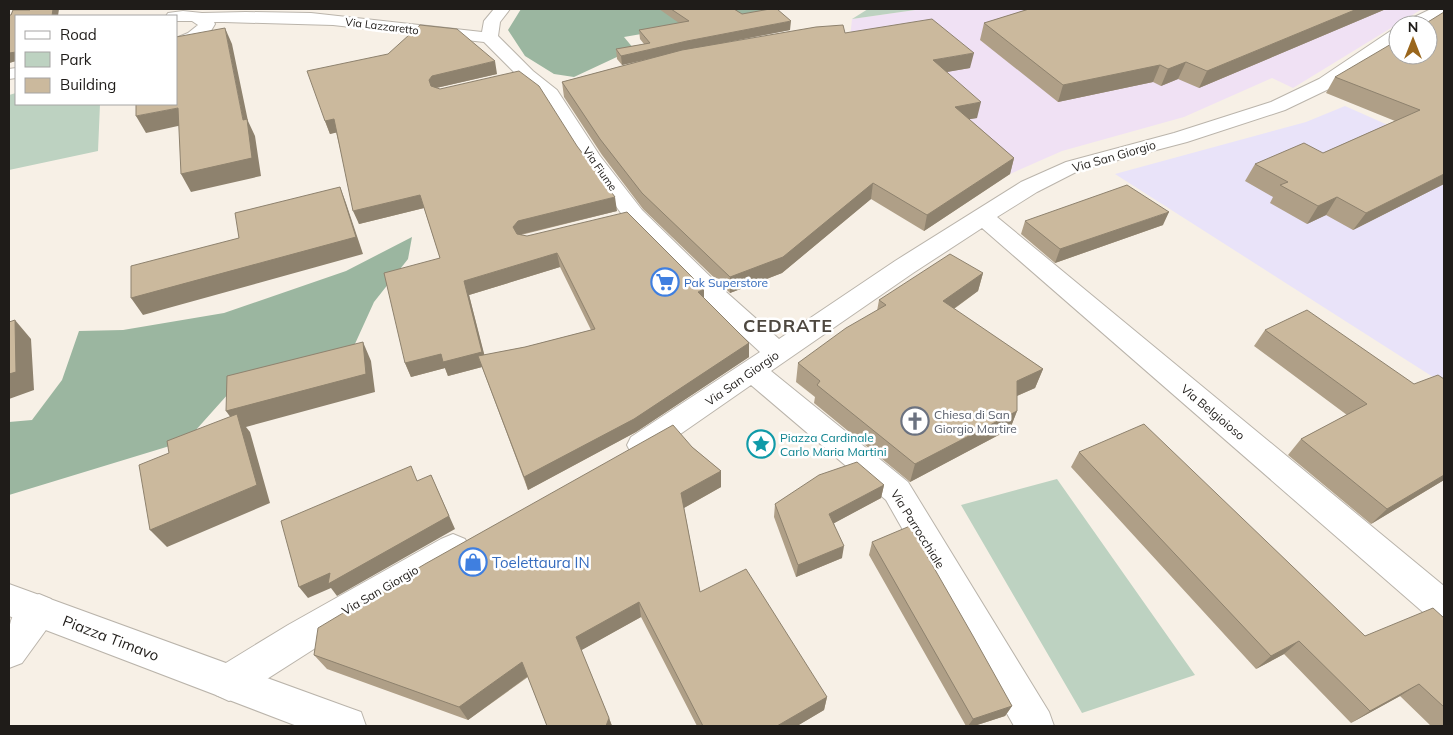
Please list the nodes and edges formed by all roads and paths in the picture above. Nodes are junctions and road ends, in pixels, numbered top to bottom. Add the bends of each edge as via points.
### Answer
1 (502, 9) edge
2 (1443, 9) edge
3 (197, 13) edge
4 (1431, 15) edge
5 (178, 16) edge
6 (304, 19) junction
7 (195, 37) junction
8 (489, 37) junction
9 (1388, 41) edge
10 (178, 42) edge
11 (982, 216) junction
12 (716, 298) joint
13 (766, 362) junction
14 (614, 460) edge
15 (479, 535) edge
16 (24, 605) edge
17 (1444, 608) edge
18 (9, 650) edge
19 (229, 682) junction
20 (347, 726) edge
21 (1035, 726) edge

1 - 8 street via 492,21
2 - 4 street
3 - 5 street, Via Lazzaretto
3 - 6 street, Via Lazzaretto
3 - 7 street via 207,24 205,30
6 - 7 street, Via Lazzaretto
6 - 8 street, Via Lazzaretto
7 - 10 street, Via Lazzaretto
8 - 12 street, Via Fiume via 518,77 558,91 566,115 625,218
9 - 11 street, Via San Giorgio via 1326,83 1278,106 1180,138 1073,166 1029,187
11 - 13 street, Via San Giorgio
11 - 17 street, Via Belgioioso
12 - 13 street, Via Parrocchiale
13 - 14 street, Via San Giorgio via 648,442
13 - 21 street, Via Parrocchiale via 897,491
15 - 19 street, Via San Giorgio
16 - 18 street, Piazza Timavo
16 - 19 street, Piazza Timavo
19 - 20 street, Piazza Timavo

